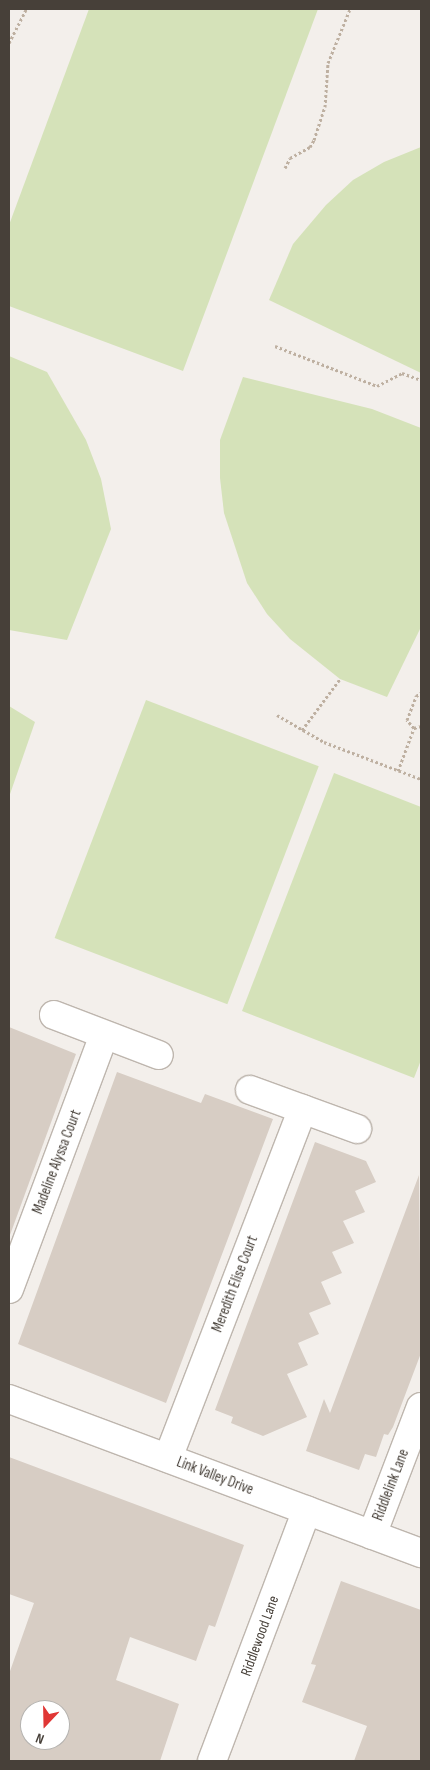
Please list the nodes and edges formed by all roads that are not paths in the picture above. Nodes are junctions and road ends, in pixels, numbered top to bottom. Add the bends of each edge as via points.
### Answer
1 (54, 1016) dead end
2 (104, 1034) junction
3 (159, 1055) dead end
4 (250, 1090) dead end
5 (303, 1109) junction
6 (358, 1129) dead end
7 (9, 1289) edge
8 (9, 1399) edge
9 (421, 1407) edge
10 (168, 1458) junction
11 (306, 1510) junction
12 (372, 1534) junction
13 (421, 1553) edge
14 (212, 1761) edge

1 - 2 street
2 - 3 street
2 - 7 street, Madeline Alyssa Court
4 - 5 street
5 - 6 street
5 - 10 street, Meredith Elise Court
8 - 10 street, Link Valley Drive
9 - 12 street, Riddlelink Lane
10 - 11 street, Link Valley Drive
11 - 12 street, Link Valley Drive
11 - 14 street, Riddlewood Lane
12 - 13 street, Link Valley Drive

